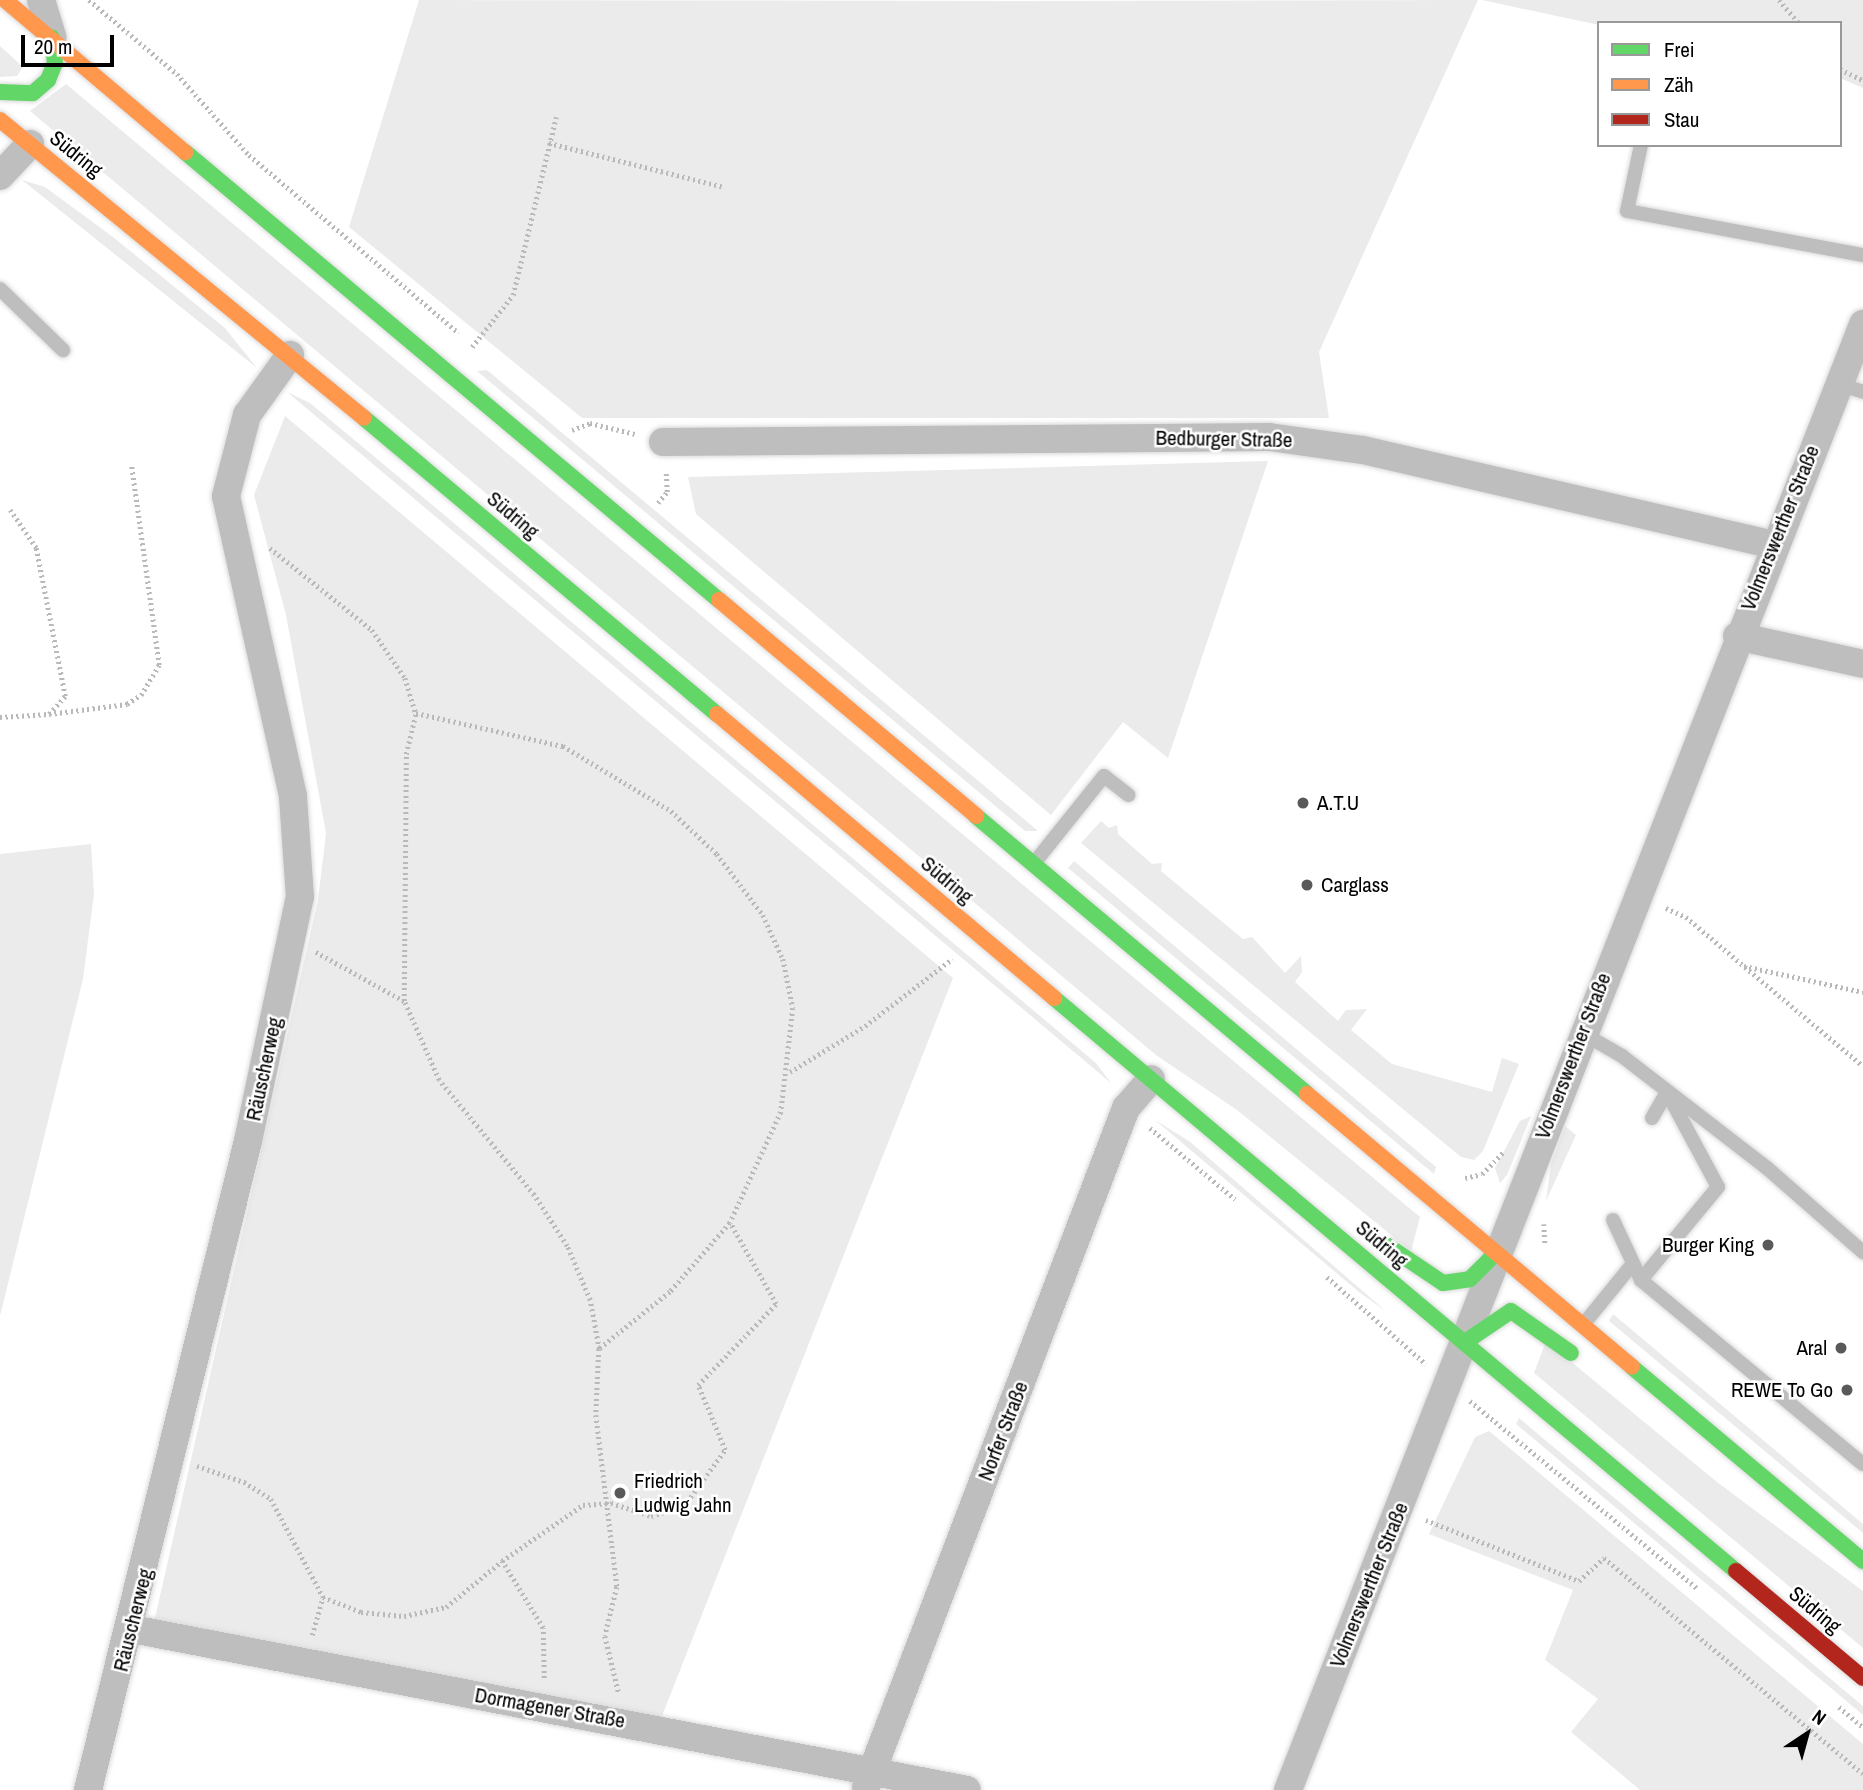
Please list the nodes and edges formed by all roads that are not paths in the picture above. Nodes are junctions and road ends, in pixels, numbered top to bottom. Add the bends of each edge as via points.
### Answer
1 (5, 0) edge
2 (41, 0) edge
3 (52, 37) junction
4 (0, 92) edge
5 (0, 120) edge
6 (30, 144) junction
7 (1641, 147) edge
8 (0, 176) edge
9 (1863, 255) edge
10 (0, 289) edge
11 (1863, 324) edge
12 (64, 351) dead end
13 (290, 355) junction
14 (1851, 388) edge
15 (663, 442) road end
16 (1774, 545) junction
17 (1737, 636) junction
18 (1863, 664) edge
19 (1128, 796) dead end
20 (1032, 865) junction
21 (1582, 1033) junction
22 (1151, 1079) junction
23 (1667, 1092) junction
24 (1652, 1118) dead end
25 (1613, 1220) dead end
26 (1336, 1233) junction
27 (1863, 1252) edge
28 (1496, 1253) junction
29 (1631, 1266) junction
30 (1642, 1280) junction
31 (1581, 1328) junction
32 (1465, 1342) junction
33 (1586, 1366) dead end
34 (1620, 1378) dead end
35 (1645, 1382) junction
36 (1861, 1459) edge
37 (1863, 1561) edge
38 (132, 1629) junction
39 (1863, 1678) edge
40 (869, 1781) edge
41 (88, 1790) edge
42 (967, 1790) edge
43 (1287, 1790) edge

1 - 3 main road
2 - 3 street
3 - 4 main road via 55,63 48,80 33,93
3 - 20 main road
5 - 6 main road, Südring
6 - 8 street
6 - 13 main road, Südring
7 - 9 lane via 1627,211
10 - 12 lane
11 - 14 street, Volmerswerther Straße
13 - 22 main road, Südring
13 - 38 street, Räuscherweg via 247,415 226,496 293,796 300,897
14 - 16 street, Volmerswerther Straße
15 - 16 street, Bedburger Straße via 1269,436 1363,450
16 - 17 street, Volmerswerther Straße
17 - 18 street
17 - 21 street, Volmerswerther Straße
19 - 20 lane via 1104,776
20 - 28 main road
21 - 23 lane
21 - 28 street, Volmerswerther Straße
22 - 26 main road, Südring
22 - 40 street, Norfer Straße via 1126,1108
23 - 24 lane
23 - 27 lane
23 - 30 lane via 1718,1187
25 - 29 lane
26 - 28 main road via 1378,1239 1443,1283 1470,1279
26 - 32 main road, Südring
28 - 31 main road
28 - 32 street, Volmerswerther Straße
29 - 30 lane
29 - 31 lane
30 - 36 lane
31 - 35 main road
32 - 33 main road via 1511,1311
32 - 39 main road, Südring
32 - 43 street, Volmerswerther Straße
34 - 35 main road
35 - 37 main road
38 - 40 street, Dormagener Straße via 307,1667 620,1720
38 - 41 street, Räuscherweg
40 - 42 street, Dormagener Straße

